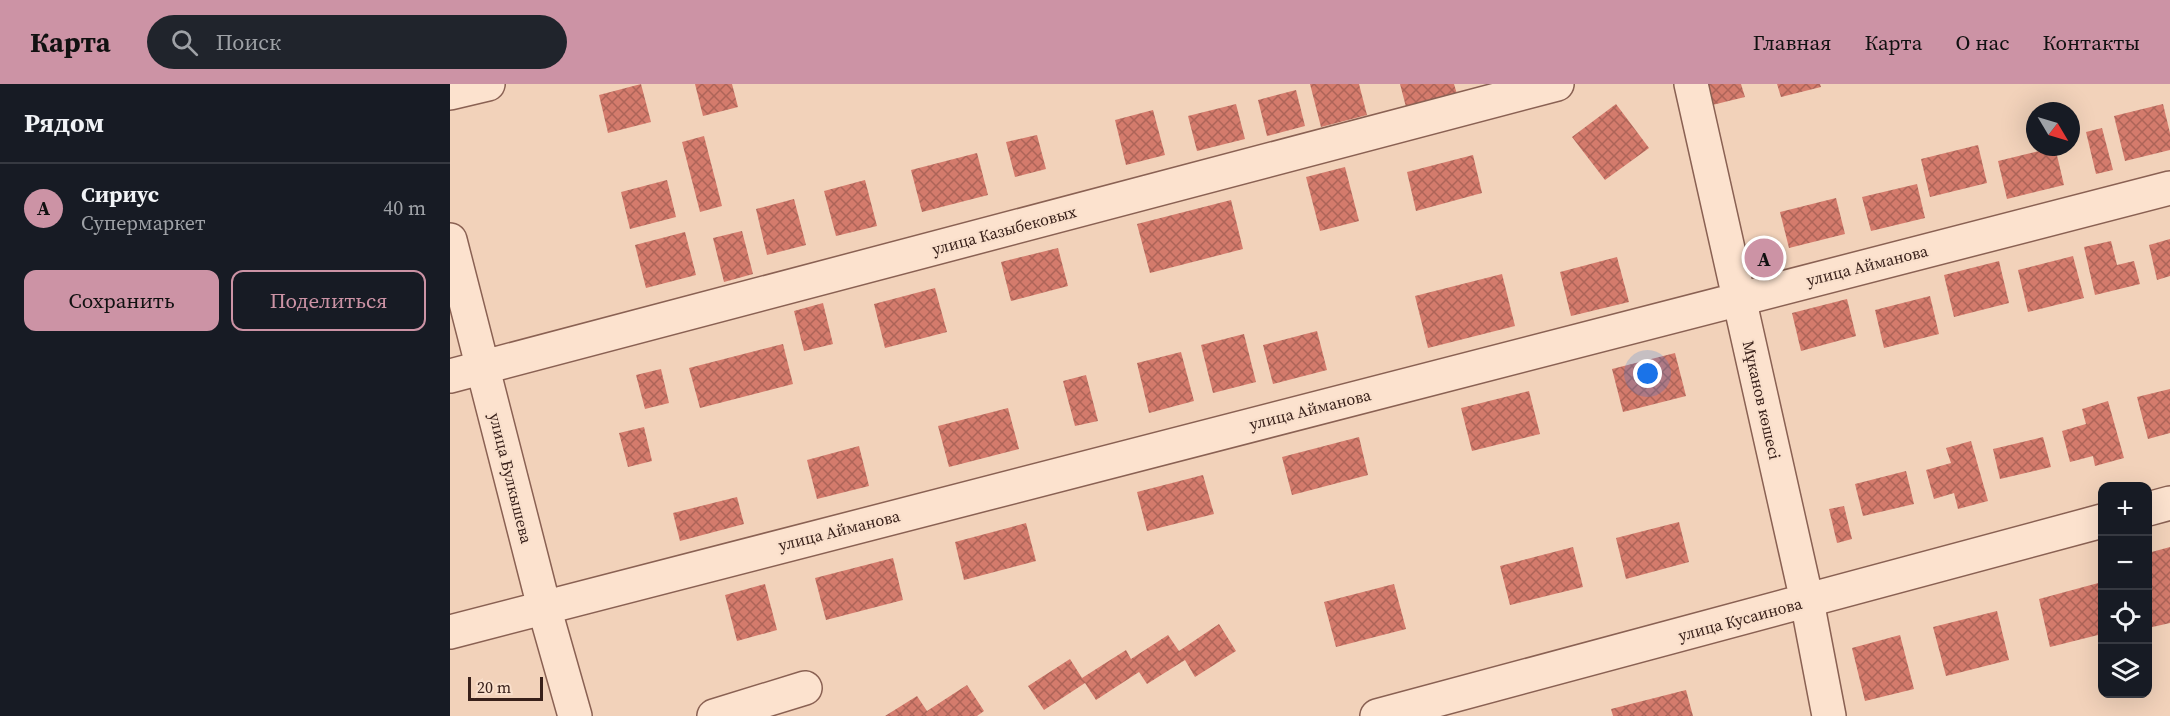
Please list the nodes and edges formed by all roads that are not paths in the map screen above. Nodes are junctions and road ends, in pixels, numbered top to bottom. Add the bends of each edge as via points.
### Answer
1 (488, 84) edge
2 (1557, 84) edge
3 (1691, 84) edge
4 (450, 93) edge
5 (2170, 188) edge
6 (450, 240) edge
7 (1739, 298) junction
8 (483, 368) junction
9 (450, 376) edge
10 (2170, 503) edge
11 (2152, 508) edge
12 (2098, 522) edge
13 (1807, 601) junction
14 (544, 607) junction
15 (450, 632) edge
16 (806, 688) dead end
17 (575, 716) edge
18 (714, 716) edge
19 (1377, 716) edge
20 (1830, 716) edge

1 - 4 street
2 - 8 street, улица Казыбековых
3 - 7 street, Мұканов көшесі
5 - 7 street, улица Айманова
6 - 8 street, улица Булкышева
7 - 13 street, Мұканов көшесі
7 - 14 street, улица Айманова
8 - 9 street, улица Казыбековых
8 - 14 street, улица Булкышева
10 - 11 street
12 - 13 street, улица Кусаинова
13 - 19 street, улица Кусаинова
13 - 20 street, Мұканов көшесі
14 - 15 street, улица Айманова
14 - 17 street, улица Булкышева
16 - 18 street

